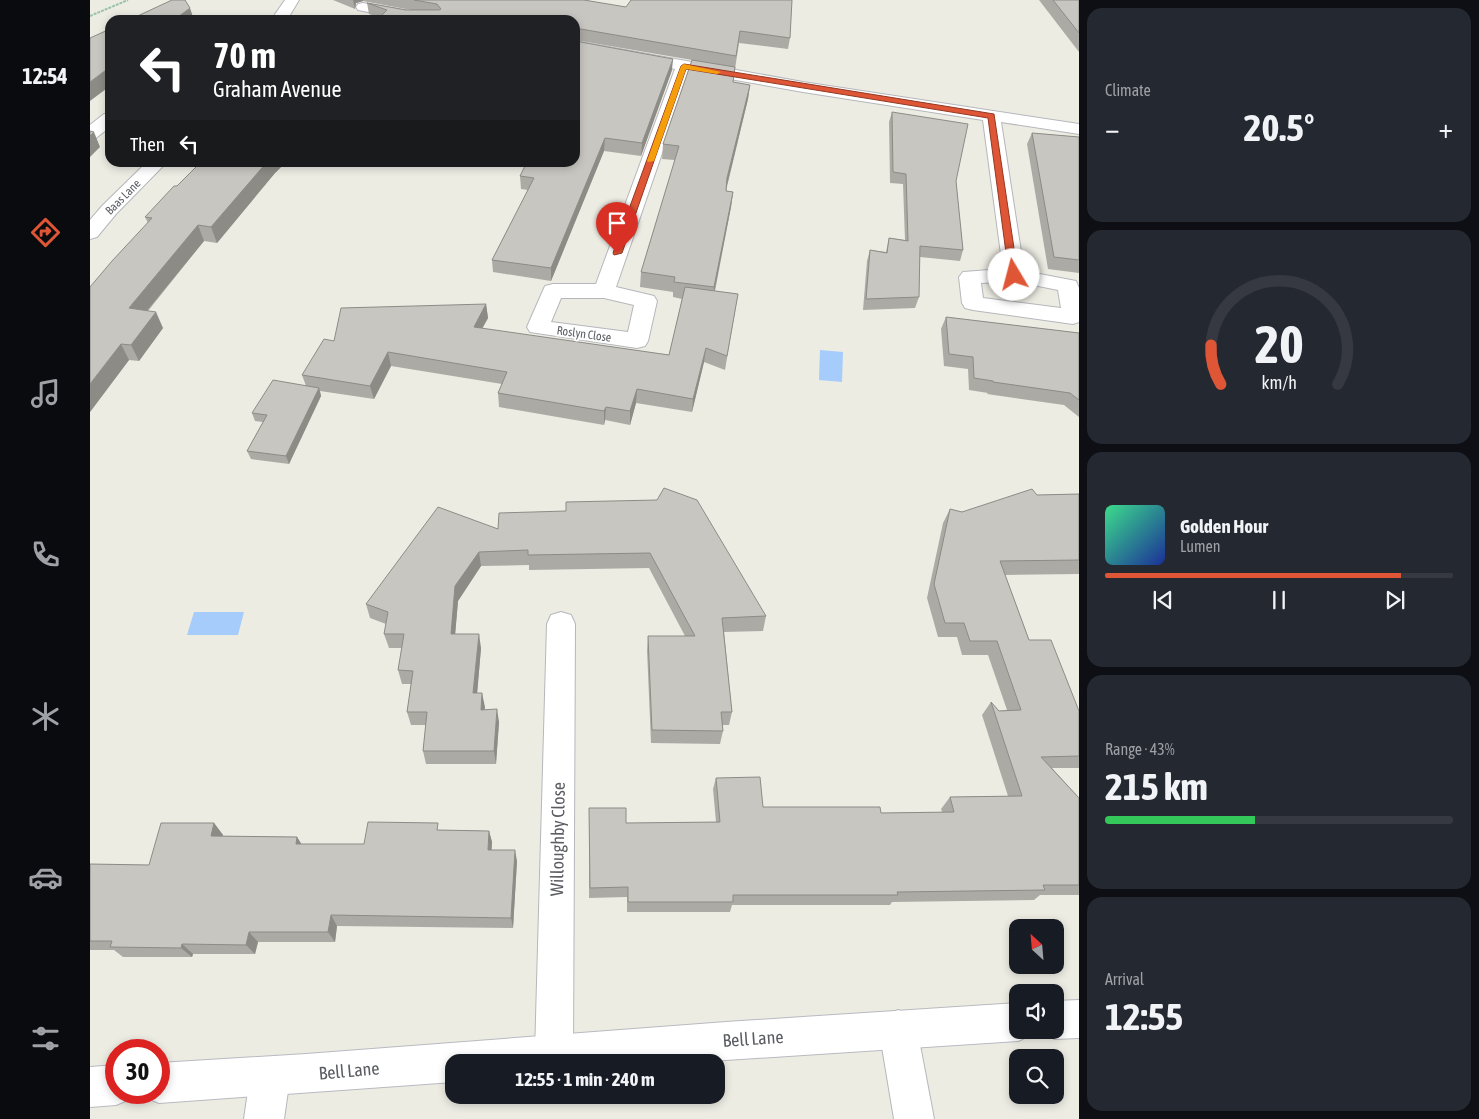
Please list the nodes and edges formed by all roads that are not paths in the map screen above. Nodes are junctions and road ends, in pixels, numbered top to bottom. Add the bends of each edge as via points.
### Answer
1 (292, 0) edge
2 (362, 8) edge
3 (282, 15) edge
4 (403, 15) edge
5 (580, 47) edge
6 (684, 66) junction
7 (991, 116) junction
8 (105, 122) edge
9 (1079, 129) edge
10 (90, 134) edge
11 (153, 167) edge
12 (90, 233) edge
13 (1014, 275) dead end
14 (604, 290) dead end
15 (561, 624) dead end
16 (1079, 1019) edge
17 (1064, 1020) edge
18 (1009, 1023) edge
19 (898, 1029) junction
20 (554, 1054) joint
21 (445, 1063) edge
22 (270, 1077) junction
23 (170, 1082) edge
24 (105, 1086) edge
25 (90, 1087) edge
26 (264, 1119) edge
27 (914, 1119) edge

1 - 3 street
2 - 4 street
5 - 6 street
6 - 7 street
6 - 14 street
7 - 9 street
7 - 13 street
8 - 10 street
11 - 12 street, Baas Lane
15 - 20 street, Willoughby Close
16 - 17 street
18 - 19 street, Bell Lane
19 - 20 street, Bell Lane
19 - 27 street
21 - 22 street, Bell Lane
22 - 23 street, Bell Lane
22 - 26 street
24 - 25 street

